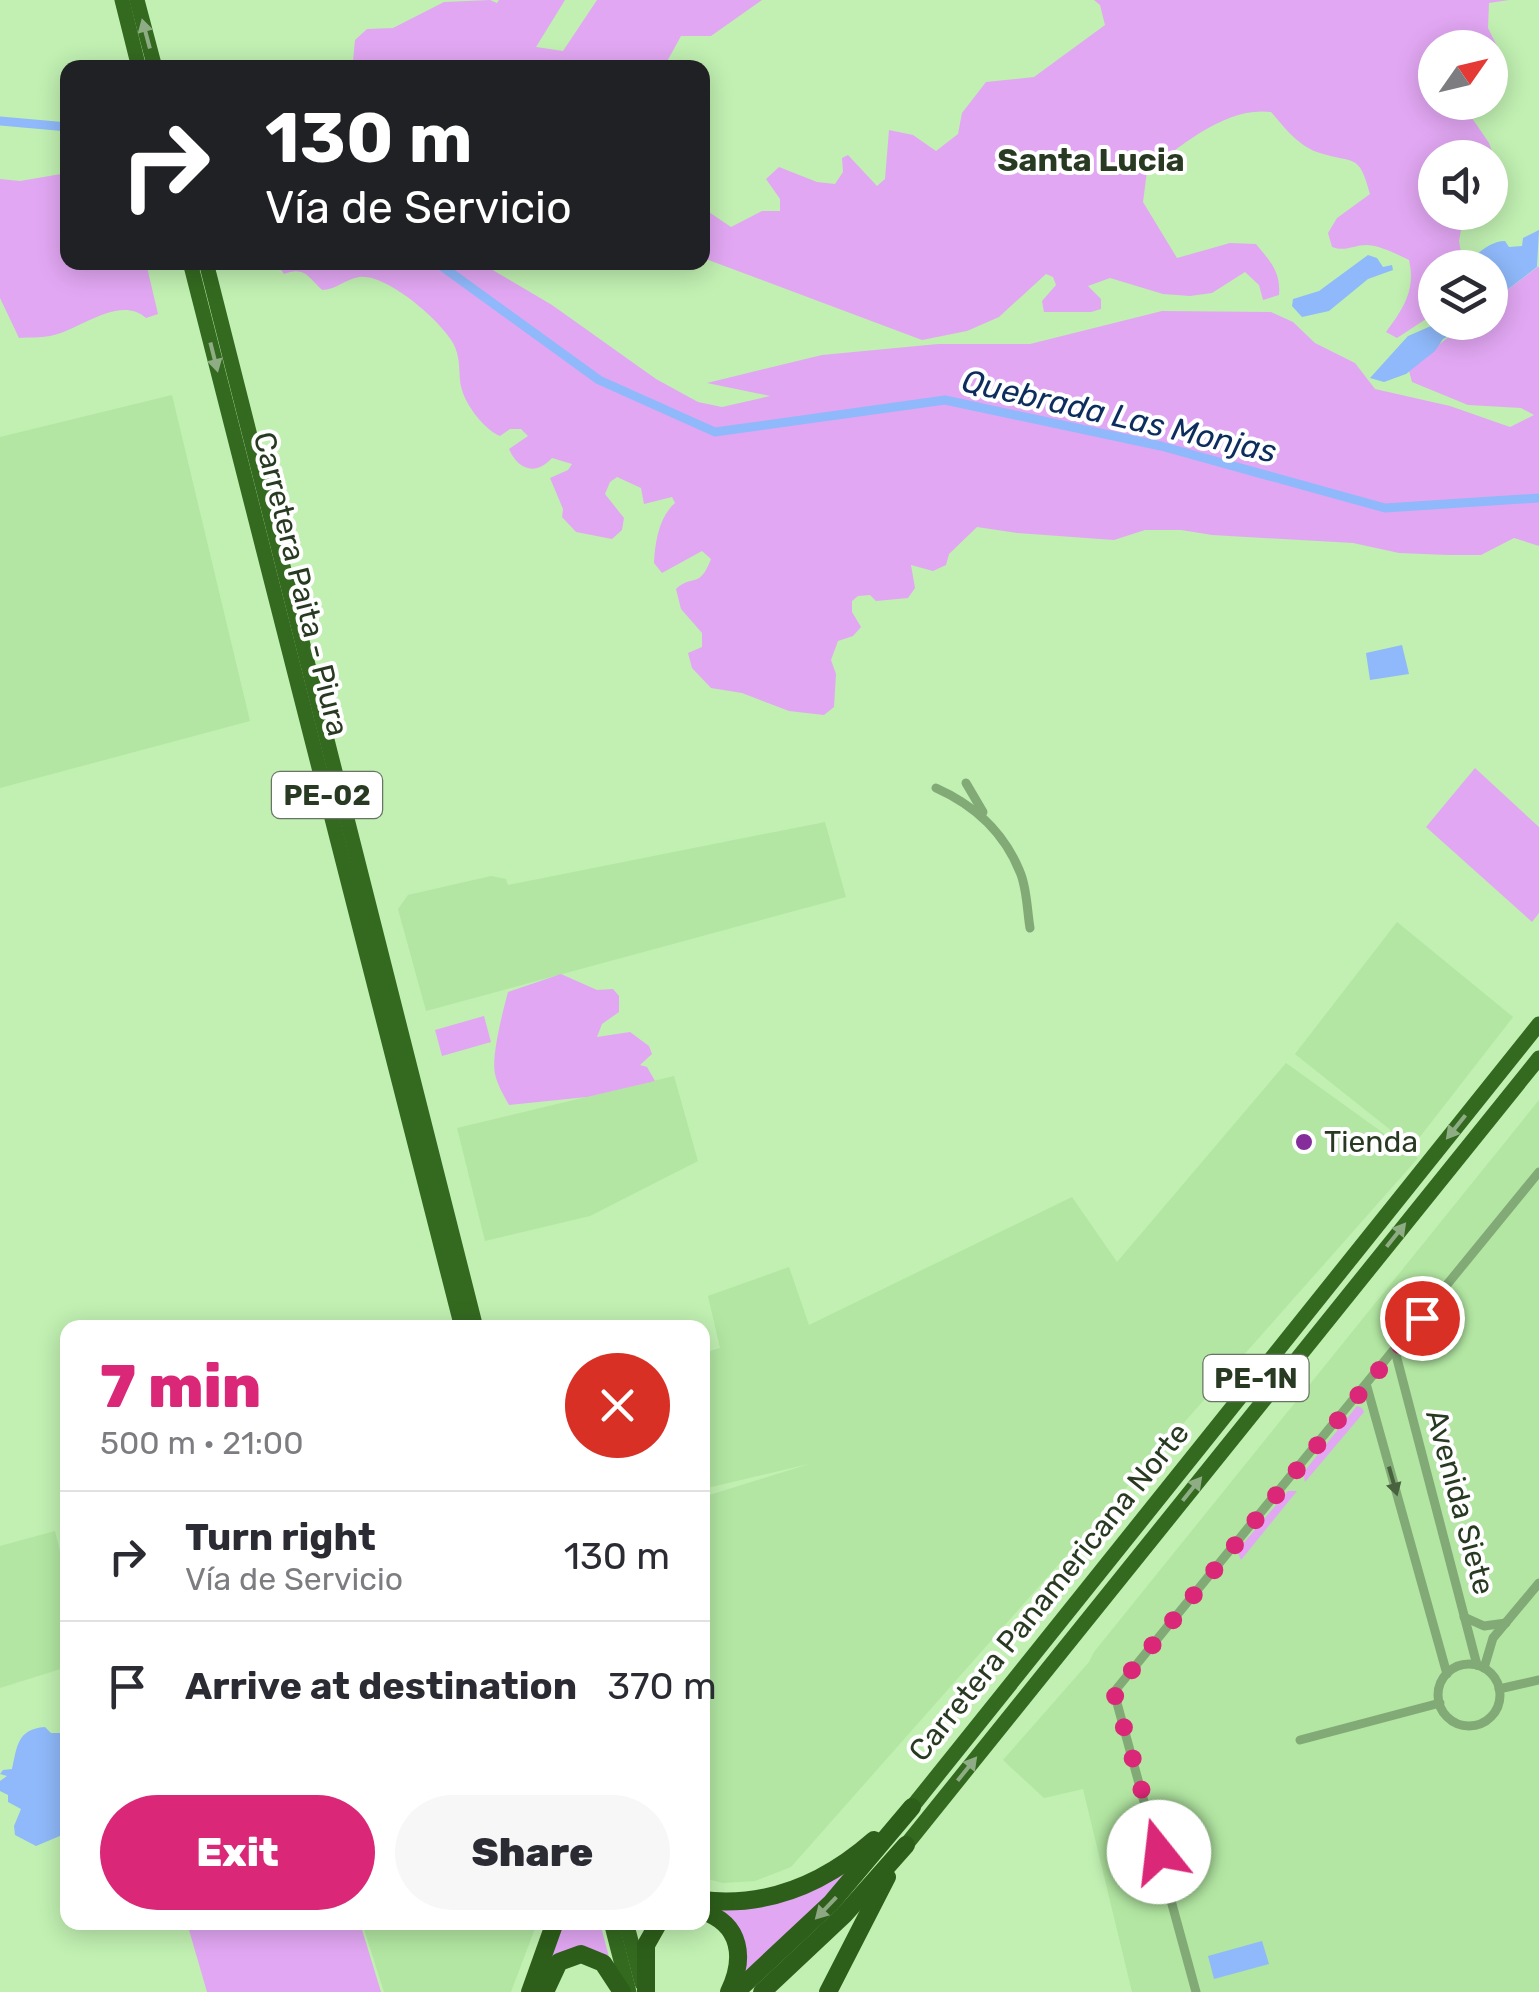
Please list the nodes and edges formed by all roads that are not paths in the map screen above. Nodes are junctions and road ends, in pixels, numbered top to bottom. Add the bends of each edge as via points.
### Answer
1 (122, 0) edge
2 (137, 0) edge
3 (138, 60) edge
4 (153, 60) edge
5 (192, 270) edge
6 (208, 270) edge
7 (966, 783) dead end
8 (936, 788) dead end
9 (989, 823) junction
10 (1030, 928) dead end
11 (1539, 1024) edge
12 (1539, 1058) edge
13 (1495, 1078) junction
14 (1512, 1091) junction
15 (1539, 1172) edge
16 (460, 1320) edge
17 (474, 1320) edge
18 (1395, 1351) junction
19 (1367, 1387) junction
20 (1153, 1506) junction
21 (1169, 1518) junction
22 (1539, 1583) edge
23 (1464, 1618) junction
24 (1506, 1623) junction
25 (1480, 1667) junction
26 (1447, 1674) junction
27 (1539, 1680) edge
28 (1500, 1689) junction
29 (1440, 1703) junction
30 (1300, 1740) dead end
31 (912, 1807) junction
32 (906, 1845) junction
33 (710, 1900) edge
34 (710, 1915) edge
35 (552, 1930) edge
36 (613, 1930) edge
37 (628, 1930) edge
38 (654, 1930) edge
39 (530, 1992) edge
40 (545, 1992) edge
41 (626, 1992) edge
42 (645, 1992) edge
43 (732, 1992) edge
44 (762, 1992) edge
45 (828, 1992) edge
46 (1196, 1992) edge

1 - 3 highway
4 -> 2 highway
5 -> 16 highway, Carretera Paita - Piura / PE-02
6 - 17 highway, Carretera Paita - Piura / PE-02
7 - 9 street
8 - 9 street
9 - 10 street via 1020,872
11 - 13 highway, Carretera Panamericana Norte / PE-1N
12 - 14 highway, Carretera Panamericana Norte / PE-1N
13 - 14 highway
13 -> 20 highway, Carretera Panamericana Norte / PE-1N
21 -> 14 highway, Carretera Panamericana Norte / PE-1N
15 - 18 street
18 - 19 street
18 - 23 street, Avenida Siete
19 -> 26 street, Avenida Siete
19 - 46 street via 1114,1692
20 - 21 highway
20 - 31 highway, Carretera Panamericana Norte / PE-1N
32 -> 21 highway, Carretera Panamericana Norte / PE-1N
22 - 24 street
23 - 24 street via 1484,1626
23 - 25 street, Avenida Siete
24 - 25 street
25 - 26 street via 1460,1666
25 - 28 street
26 - 29 street
27 - 28 street
28 - 29 street via 1495,1712 1476,1726 1454,1722
29 - 30 street
31 - 33 highway via 812,1884 762,1899
31 -> 43 highway, Carretera Panamericana Norte / PE-1N via 831,1903
32 - 44 highway, Carretera Panamericana Norte / PE-1N
32 - 45 highway
34 - 43 highway via 737,1942
35 - 39 highway
36 - 41 highway
37 - 42 highway
38 - 42 highway via 646,1945
40 - 41 highway via 556,1966 576,1954 603,1964

